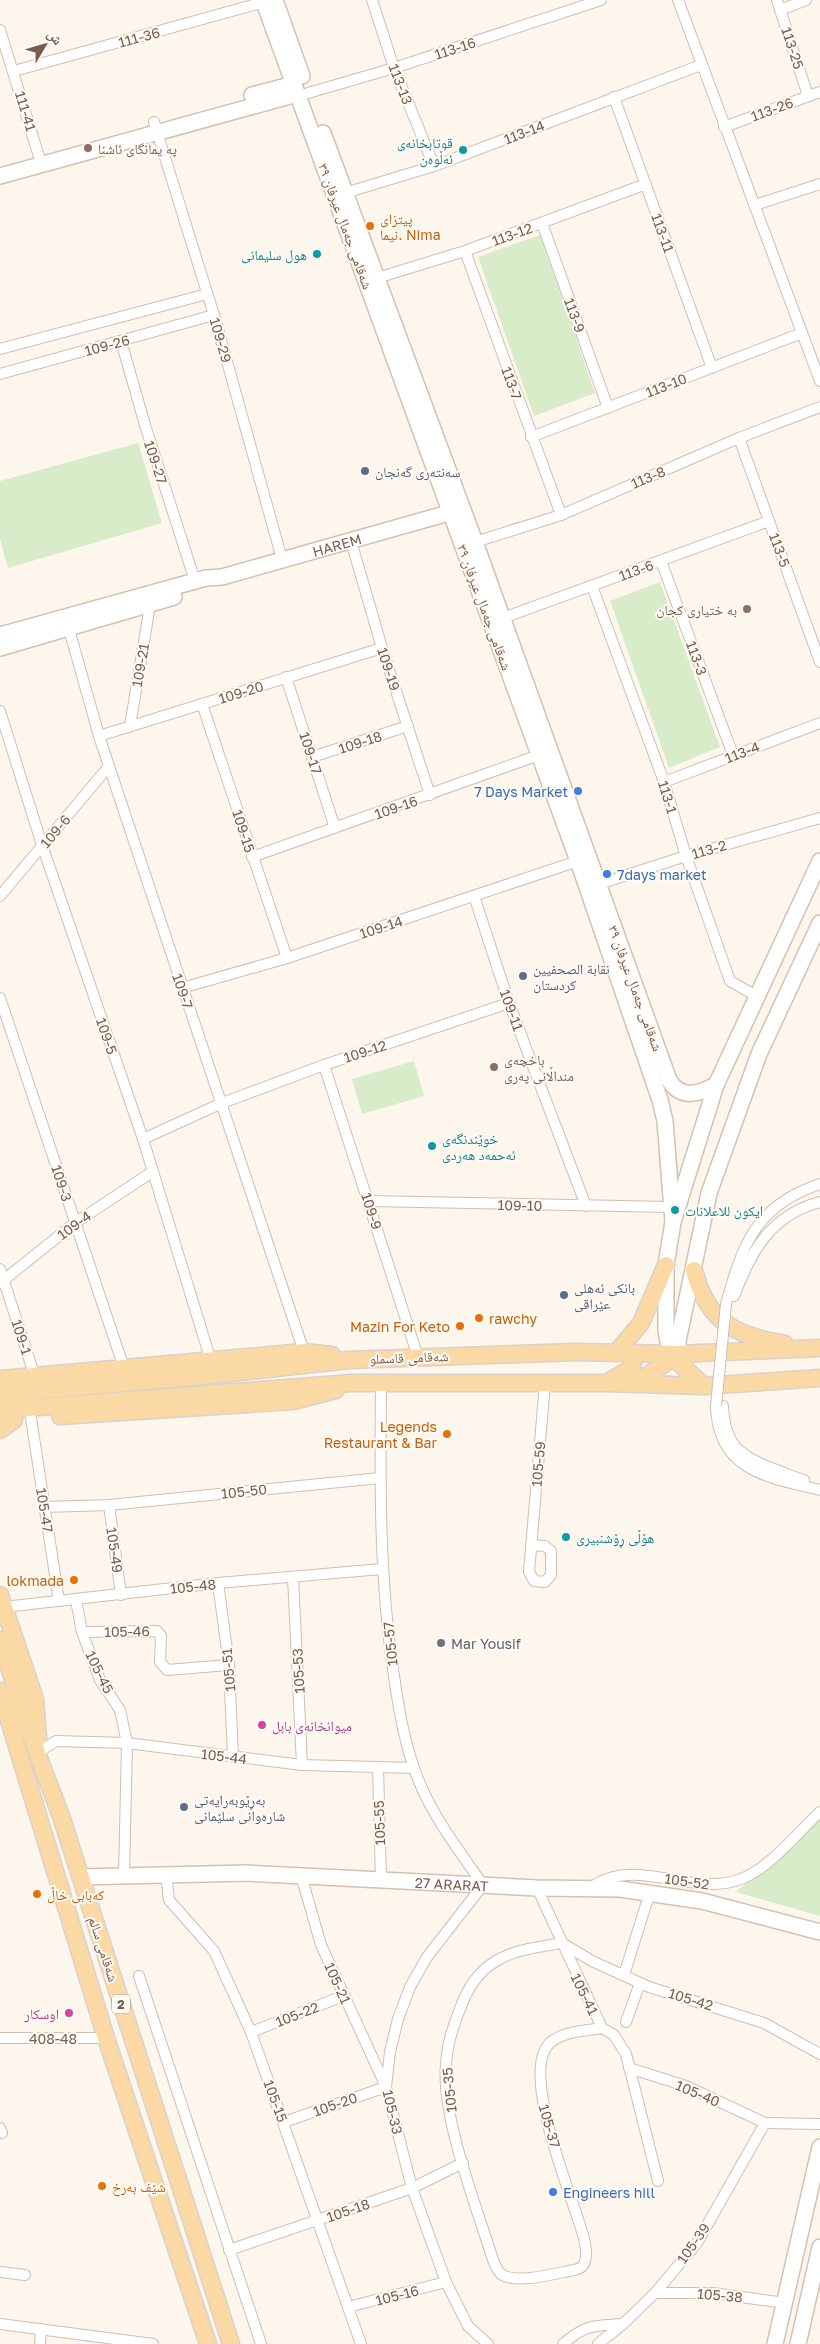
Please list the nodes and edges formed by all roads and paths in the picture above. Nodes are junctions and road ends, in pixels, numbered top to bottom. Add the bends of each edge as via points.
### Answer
1 (372, 0) edge
2 (600, 0) edge
3 (678, 0) edge
4 (806, 0) edge
5 (268, 1) edge
6 (579, 3) edge
7 (779, 5) edge
8 (0, 30) edge
9 (701, 65) junction
10 (394, 68) junction
11 (14, 71) junction
12 (300, 90) junction
13 (820, 92) edge
14 (808, 96) junction
15 (614, 97) junction
16 (156, 126) junction
17 (724, 127) junction
18 (40, 159) junction
19 (0, 165) edge
20 (434, 166) junction
21 (0, 176) edge
22 (646, 184) junction
23 (820, 184) edge
24 (345, 193) junction
25 (754, 205) junction
26 (542, 223) junction
27 (465, 251) junction
28 (377, 278) junction
29 (207, 294) junction
30 (214, 314) junction
31 (802, 334) junction
32 (121, 341) junction
33 (0, 349) edge
34 (712, 368) junction
35 (0, 374) edge
36 (820, 381) edge
37 (820, 407) edge
38 (608, 408) junction
39 (531, 437) junction
40 (739, 438) junction
41 (457, 510) junction
42 (561, 515) junction
43 (769, 522) junction
44 (351, 541) junction
45 (475, 542) junction
46 (282, 559) junction
47 (662, 561) junction
48 (222, 577) junction
49 (195, 581) junction
50 (592, 586) junction
51 (150, 605) junction
52 (503, 618) junction
53 (69, 629) junction
54 (0, 635) edge
55 (0, 648) edge
56 (382, 648) junction
57 (820, 662) edge
58 (286, 678) junction
59 (202, 704) junction
60 (0, 711) edge
61 (820, 723) edge
62 (130, 726) junction
63 (408, 726) junction
64 (99, 736) junction
65 (539, 755) junction
66 (733, 755) junction
67 (312, 757) junction
68 (109, 766) junction
69 (664, 782) junction
70 (430, 795) junction
71 (820, 818) edge
72 (335, 828) junction
73 (42, 845) junction
74 (686, 856) junction
75 (252, 857) junction
76 (578, 861) junction
77 (820, 862) edge
78 (599, 884) junction
79 (0, 896) edge
80 (474, 896) junction
81 (820, 923) edge
82 (287, 958) junction
83 (182, 988) junction
84 (756, 996) junction
85 (0, 998) edge
86 (509, 1003) junction
87 (324, 1065) junction
88 (716, 1085) junction
89 (678, 1091) junction
90 (660, 1100) junction
91 (222, 1103) junction
92 (142, 1139) junction
93 (152, 1172) junction
94 (820, 1184) edge
95 (369, 1201) junction
96 (820, 1202) edge
97 (586, 1206) junction
98 (672, 1214) junction
99 (75, 1223) junction
100 (666, 1265) junction
101 (0, 1269) edge
102 (694, 1270) junction
103 (2, 1281) edge
104 (728, 1305) junction
105 (818, 1348) edge
106 (304, 1352) junction
107 (616, 1353) junction
108 (634, 1354) junction
109 (678, 1354) junction
110 (418, 1357) junction
111 (349, 1360) junction
112 (211, 1361) junction
113 (124, 1368) junction
114 (34, 1377) junction
115 (819, 1378) edge
116 (0, 1380) edge
117 (381, 1382) junction
118 (545, 1382) junction
119 (352, 1383) junction
120 (606, 1383) junction
121 (628, 1384) junction
122 (704, 1386) junction
123 (0, 1394) edge
124 (719, 1406) junction
125 (0, 1410) edge
126 (31, 1418) junction
127 (7, 1420) edge
128 (0, 1430) edge
129 (380, 1478) junction
130 (820, 1484) edge
131 (820, 1490) edge
132 (109, 1505) junction
133 (44, 1507) junction
134 (531, 1545) dead end
135 (382, 1569) junction
136 (293, 1577) junction
137 (218, 1583) junction
138 (121, 1594) junction
139 (76, 1600) junction
140 (2, 1601) edge
141 (59, 1601) junction
142 (82, 1632) junction
143 (0, 1640) edge
144 (229, 1665) junction
145 (0, 1691) edge
146 (0, 1726) edge
147 (127, 1743) junction
148 (30, 1757) junction
149 (233, 1757) junction
150 (302, 1765) junction
151 (378, 1767) junction
152 (414, 1768) junction
153 (820, 1812) edge
154 (166, 1874) junction
155 (124, 1875) junction
156 (301, 1876) junction
157 (80, 1877) junction
158 (381, 1880) junction
159 (483, 1885) junction
160 (537, 1888) junction
161 (591, 1888) junction
162 (650, 1892) junction
163 (820, 1932) edge
164 (562, 1943) junction
165 (624, 1975) junction
166 (138, 1976) dead end
167 (640, 1982) junction
168 (343, 1996) junction
169 (626, 2022) dead end
170 (602, 2028) junction
171 (250, 2032) junction
172 (0, 2038) edge
173 (106, 2038) junction
174 (820, 2054) edge
175 (629, 2068) junction
176 (386, 2087) junction
177 (284, 2122) junction
178 (765, 2123) junction
179 (820, 2124) edge
180 (820, 2147) edge
181 (463, 2163) junction
182 (658, 2181) dead end
183 (412, 2188) junction
184 (318, 2221) junction
185 (820, 2247) edge
186 (230, 2250) junction
187 (0, 2272) edge
188 (25, 2275) dead end
189 (521, 2279) joint
190 (446, 2282) junction
191 (655, 2292) junction
192 (785, 2303) junction
193 (348, 2308) junction
194 (0, 2324) edge
195 (623, 2324) junction
196 (41, 2329) junction
197 (40, 2344) edge
198 (153, 2344) edge
199 (208, 2344) edge
200 (231, 2344) edge
201 (261, 2344) edge
202 (361, 2344) edge
203 (488, 2344) edge
204 (564, 2344) edge
205 (598, 2344) edge
206 (775, 2344) edge
207 (798, 2344) edge

1 - 10 street, 113-13
2 - 6 street, 113-16
3 - 9 street
4 - 7 street
5 - 11 street, 111-36
5 - 12 main road, شەقامی جەمال عیرفان ٣٩
6 - 10 street, 113-16
7 - 14 street, 113-25
8 - 11 street, 111-41
9 - 15 street, 113-14
9 - 17 street
10 - 12 street, 113-16
10 - 20 street, 113-13
11 - 18 street, 111-41
12 - 16 main road
12 - 24 main road, شەقامی جەمال عیرفان ٣٩
12 - 41 main road, شەقامی جەمال عیرفان ٣٩
13 - 14 street, 113-26
14 - 17 street, 113-26
15 - 20 street, 113-14
15 - 22 street, 113-11
16 - 18 main road
16 - 29 street, 109-29
17 - 25 street
18 - 19 main road
18 - 21 main road
20 - 24 street, 113-14
22 - 26 street, 113-12
22 - 34 street, 113-11
23 - 25 street
24 - 28 main road, شەقامی جەمال عیرفان ٣٩
25 - 31 street
26 - 27 street, 113-12
26 - 38 street, 113-9
27 - 28 street, 113-12
27 - 39 street, 113-7
28 - 41 main road, شەقامی جەمال عیرفان ٣٩
29 - 30 street, 109-29
29 - 33 street
30 - 32 street, 109-26
30 - 46 street, 109-29
31 - 34 street, 113-10
31 - 36 street
32 - 35 street, 109-26
32 - 49 street, 109-27 via 144,425
34 - 38 street, 113-10
37 - 40 street, 113-8
38 - 39 street, 113-10
39 - 42 street, 113-7
40 - 42 street, 113-8
40 - 43 street, 113-5
41 - 44 main road, HAREM
41 - 45 main road, شەقامی جەمال عیرفان ٣٩
41 - 65 main road, شەقامی جەمال عیرفان ٣٩
42 - 45 street, 113-8
43 - 47 street, 113-6
43 - 57 street, 113-5
44 - 46 main road, HAREM
44 - 56 street, 109-19
45 - 52 main road, شەقامی جەمال عیرفان ٣٩
46 - 48 main road, HAREM
47 - 50 street, 113-6
47 - 66 street, 113-3
48 - 49 main road, HAREM
48 - 51 main road, HAREM via 208,586
49 - 54 main road, HAREM
50 - 52 street, 113-6
50 - 69 street, 113-1
51 - 53 main road, HAREM
51 - 62 street, 109-21
52 - 78 main road, شەقامی جەمال عیرفان ٣٩
53 - 55 main road, HAREM
53 - 64 street, 109-7
56 - 58 street, 109-20
56 - 63 street, 109-19
58 - 59 street, 109-20
58 - 67 street, 109-17
59 - 62 street, 109-20
59 - 75 street, 109-15
60 - 73 street, 109-5
61 - 66 street, 113-4
62 - 64 street, 109-20
63 - 67 street, 109-18
63 - 70 street, 109-19
64 - 68 street, 109-7
65 - 70 street, 109-16
65 - 76 main road, شەقامی جەمال عیرفان ٣٩
66 - 69 street, 113-4
67 - 72 street, 109-17
68 - 73 street, 109-6
68 - 83 street, 109-7
69 - 74 street, 113-1
70 - 72 street, 109-16
71 - 74 street, 113-2
72 - 75 street, 109-16
73 - 79 street, 109-6
73 - 92 street, 109-5
74 - 78 street, 113-2
74 - 84 street, 113-1 via 730,981
75 - 82 street, 109-15
76 - 80 street, 109-14
76 - 90 main road, شەقامی جەمال عیرفان ٣٩
77 - 84 main road
78 - 89 main road, شەقامی جەمال عیرفان ٣٩ via 669,1080
80 - 82 street, 109-14
80 - 86 street, 109-11
81 - 102 main road via 759,1054 709,1193
82 - 83 street, 109-14
83 - 91 street, 109-7
84 - 88 main road
85 - 99 street, 109-3
86 - 87 street, 109-12
86 - 97 street, 109-11
87 - 91 street, 109-12
87 - 95 street, 109-9
88 - 89 main road via 698,1093
88 - 98 main road
89 - 90 main road via 668,1099
90 - 98 main road, شەقامی جەمال عیرفان ٣٩ via 665,1121
91 - 92 street, 109-12
91 - 106 street, 109-7
92 - 93 street, 109-5
93 - 99 street, 109-4
93 - 112 street, 109-5
94 - 104 street via 790,1197 761,1221 741,1253
95 - 97 street, 109-10
95 - 110 street, 109-9
96 - 104 street via 798,1210 766,1234 749,1260
97 - 98 street, 109-10
98 - 100 main road
99 - 103 street, 109-4
99 - 113 street, 109-3
100 - 107 main road via 642,1323
100 - 109 main road via 666,1330 668,1342
101 - 103 street, 109-1
102 - 105 main road via 702,1296 720,1320 767,1341
102 - 109 main road
103 - 114 street, 109-1
104 - 124 street
105 - 109 main road, شەقامی قاسملو
106 - 111 main road
106 - 112 main road
107 - 108 main road, شەقامی قاسملو
107 - 110 main road, شەقامی قاسملو
108 - 109 main road, شەقامی قاسملو
108 - 120 main road via 630,1371
109 - 121 main road via 650,1374
109 - 122 main road via 679,1363
110 - 111 main road, شەقامی قاسملو
111 - 123 main road, شەقامی قاسملو
112 - 113 main road
113 - 114 main road
114 - 116 main road
115 - 122 main road, شەقامی قاسملو
117 - 118 main road, شەقامی قاسملو
117 - 119 main road, شەقامی قاسملو
117 - 129 street, 105-57
118 - 120 main road, شەقامی قاسملو
118 - 134 street, 105-59
119 - 125 main road, شەقامی قاسملو
119 - 126 main road via 293,1401
120 - 121 main road, شەقامی قاسملو
121 - 122 main road, شەقامی قاسملو
124 - 130 street via 725,1430 743,1455 794,1477
124 - 131 street via 716,1424 721,1440 741,1463 764,1476
126 - 127 main road
126 - 133 street, 105-47
127 - 128 main road
129 - 132 street, 105-50
129 - 135 street, 105-57
132 - 133 street, 105-50
132 - 138 street, 105-49
133 - 141 street, 105-47
135 - 136 street, 105-48
135 - 152 street, 105-57 via 400,1721
136 - 137 street, 105-48
136 - 150 street, 105-53
137 - 138 street, 105-48
137 - 144 street, 105-51
138 - 139 street, 105-48
139 - 141 street, 105-48
139 - 142 street, 105-45
140 - 141 street, 105-48
140 - 148 main road via 35,1699 39,1729
142 - 144 street, 105-46 via 157,1631 162,1636 160,1662 167,1670
142 - 147 street, 105-45 via 100,1680 120,1710
143 - 148 main road, شەقامی سالم / 2
144 - 149 street, 105-51
145 - 148 main road, شەقامی سالم / 2
146 - 148 main road via 9,1745
147 - 148 street, 105-44 via 56,1741
147 - 149 street, 105-44
147 - 155 street, 105-45
148 - 157 main road, شەقامی سالم / 2 via 61,1816
148 - 173 main road, شەقامی سالم / 2
149 - 150 street, 105-44
150 - 151 street, 105-44
151 - 152 street, 105-44
151 - 158 street, 105-55
152 - 159 street, 105-57 via 445,1830
153 - 161 street, 105-52 via 761,1868 728,1883 705,1885 637,1875 608,1879
154 - 155 main road, 27 ARARAT
154 - 156 main road, 27 ARARAT
154 - 171 street, 105-15 via 169,1900 204,1936 217,1955
155 - 157 main road, 27 ARARAT
156 - 158 main road, 27 ARARAT
156 - 168 street, 105-21 via 321,1945
157 - 200 main road, شەقامی سالم / 2
158 - 159 main road, 27 ARARAT
159 - 160 main road, 27 ARARAT
159 - 176 street, 105-33 via 427,1958 410,1987 390,2052
160 - 161 main road, 27 ARARAT
160 - 164 street, 105-41
161 - 162 main road, 27 ARARAT
162 - 163 main road, 27 ARARAT via 702,1901
162 - 165 street
164 - 165 street, 105-42
164 - 170 street, 105-41
164 - 181 street, 105-35 via 523,1950 496,1961 474,1980 463,2001 448,2050 446,2078
165 - 167 street, 105-42
166 - 186 street
167 - 169 street
167 - 174 street, 105-42 via 764,2023
168 - 171 street, 105-22
168 - 176 street, 105-21
170 - 175 street, 105-41 via 614,2035 626,2054
170 - 189 street, 105-37 via 569,2034 551,2042 542,2054 539,2066 542,2101 585,2247 585,2262 574,2270
171 - 177 street, 105-15
172 - 173 street, 408-48
173 - 199 main road, شەقامی سالم / 2
175 - 178 street, 105-40 via 686,2086
175 - 182 street, 105-41
176 - 177 street, 105-20
176 - 183 street, 105-33
177 - 184 street, 105-15
178 - 179 street
178 - 191 street, 105-39 via 697,2243
180 - 192 main road
181 - 183 street, 105-18
181 - 189 street, 105-35 via 496,2267 506,2277
183 - 184 street, 105-18
183 - 190 street, 105-33
184 - 186 street, 105-18
184 - 193 street, 105-15
185 - 207 main road
186 - 201 street
187 - 188 street
190 - 193 street, 105-16
190 - 203 street, 105-33 via 468,2326
191 - 192 street, 105-38 via 713,2293
191 - 195 street, 105-39
192 - 206 main road
193 - 202 street, 105-15
194 - 196 street
195 - 204 street via 590,2326
195 - 205 street, 105-39
196 - 197 street
196 - 198 street

